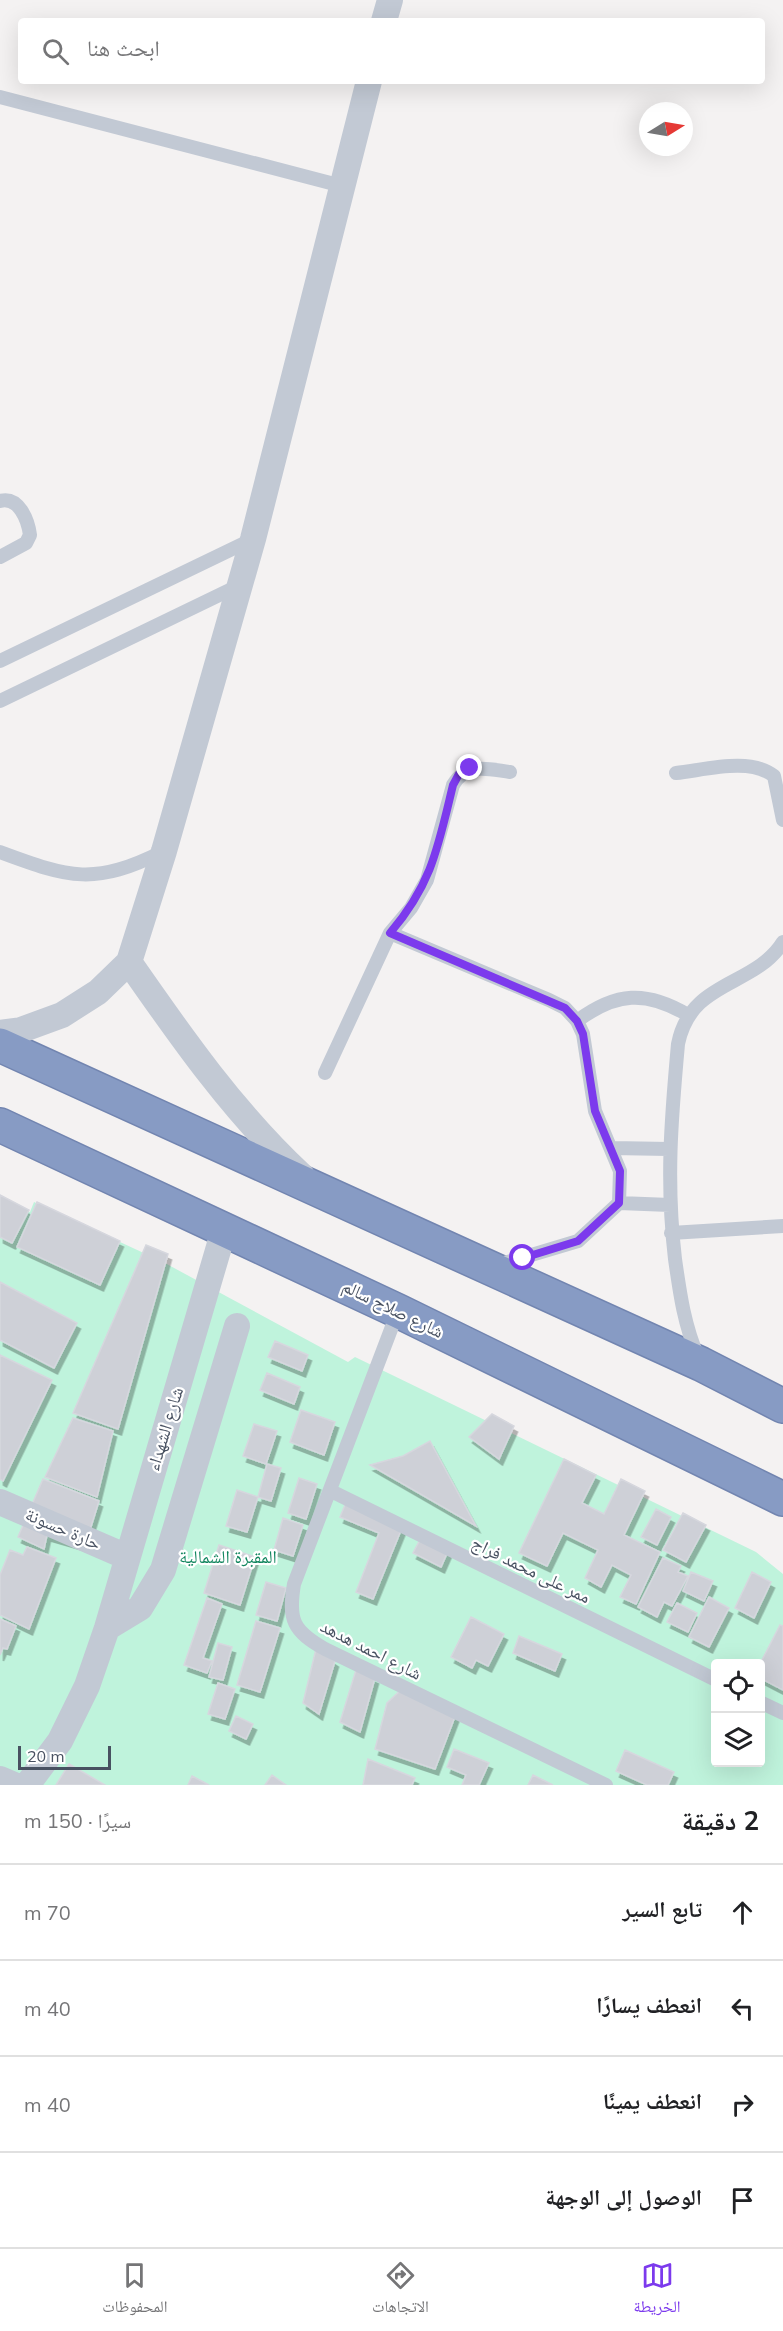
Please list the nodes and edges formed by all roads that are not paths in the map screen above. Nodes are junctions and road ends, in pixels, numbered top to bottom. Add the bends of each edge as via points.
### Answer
1 (390, 0) edge
2 (385, 18) edge
3 (368, 84) edge
4 (0, 97) edge
5 (342, 186) junction
6 (0, 501) edge
7 (253, 539) junction
8 (0, 557) edge
9 (240, 585) junction
10 (0, 661) edge
11 (0, 701) edge
12 (510, 772) dead end
13 (676, 773) dead end
14 (783, 820) edge
15 (164, 851) junction
16 (0, 852) edge
17 (390, 933) junction
18 (783, 942) edge
19 (129, 962) junction
20 (688, 1015) junction
21 (577, 1021) junction
22 (0, 1033) edge
23 (0, 1045) edge
24 (326, 1073) dead end
25 (0, 1125) edge
26 (612, 1148) junction
27 (669, 1149) junction
28 (310, 1184) junction
29 (619, 1203) junction
30 (670, 1205) junction
31 (783, 1226) edge
32 (224, 1230) junction
33 (671, 1233) junction
34 (491, 1267) junction
35 (398, 1311) junction
36 (237, 1326) dead end
37 (701, 1364) junction
38 (783, 1406) edge
39 (331, 1491) junction
40 (783, 1499) edge
41 (0, 1502) edge
42 (127, 1557) junction
43 (107, 1628) junction
44 (711, 1678) edge
45 (765, 1704) edge
46 (783, 1713) edge
47 (0, 1779) edge
48 (14, 1785) edge
49 (27, 1785) edge
50 (606, 1785) edge

1 - 2 street
3 - 5 street
4 - 5 lane
5 - 7 street
6 - 8 lane via 18,505 30,535 26,543
7 - 9 street
7 - 10 lane
9 - 11 lane
9 - 15 street
12 - 17 lane via 470,768 459,774 427,880
13 - 14 lane via 764,768 774,776
15 - 16 lane via 130,868 92,875 55,872
15 - 19 street
17 - 21 lane via 549,1000 565,1008
17 - 24 lane
18 - 20 lane via 761,963 698,1003
19 - 22 street via 98,992 62,1015
19 - 28 street via 236,1105 274,1151
20 - 21 lane via 667,1002 635,997 596,1006
20 - 27 lane via 678,1044
21 - 26 lane via 586,1048 595,1111
23 - 28 highway
25 - 32 highway, شارع صلاح سالم
26 - 27 lane
26 - 29 lane via 620,1171
27 - 30 lane
28 - 34 highway
29 - 30 lane
29 - 34 lane via 578,1241
30 - 33 lane
31 - 33 lane
32 - 35 highway, شارع صلاح سالم
32 - 42 street, شارع الشهداء
33 - 37 lane via 682,1313
34 - 37 highway
35 - 39 lane, شارع احمد هدهد
35 - 40 highway, شارع صلاح سالم
36 - 43 street via 164,1570 140,1608
37 - 38 highway
39 - 44 lane, ممر على محمد فراج
39 - 50 lane, شارع احمد هدهد via 294,1584 290,1610 301,1635
41 - 42 street, حارة حسونة
42 - 43 street, شارع الشهداء
43 - 49 street, شارع الشهداء via 87,1686 60,1741
45 - 46 lane
47 - 48 street

